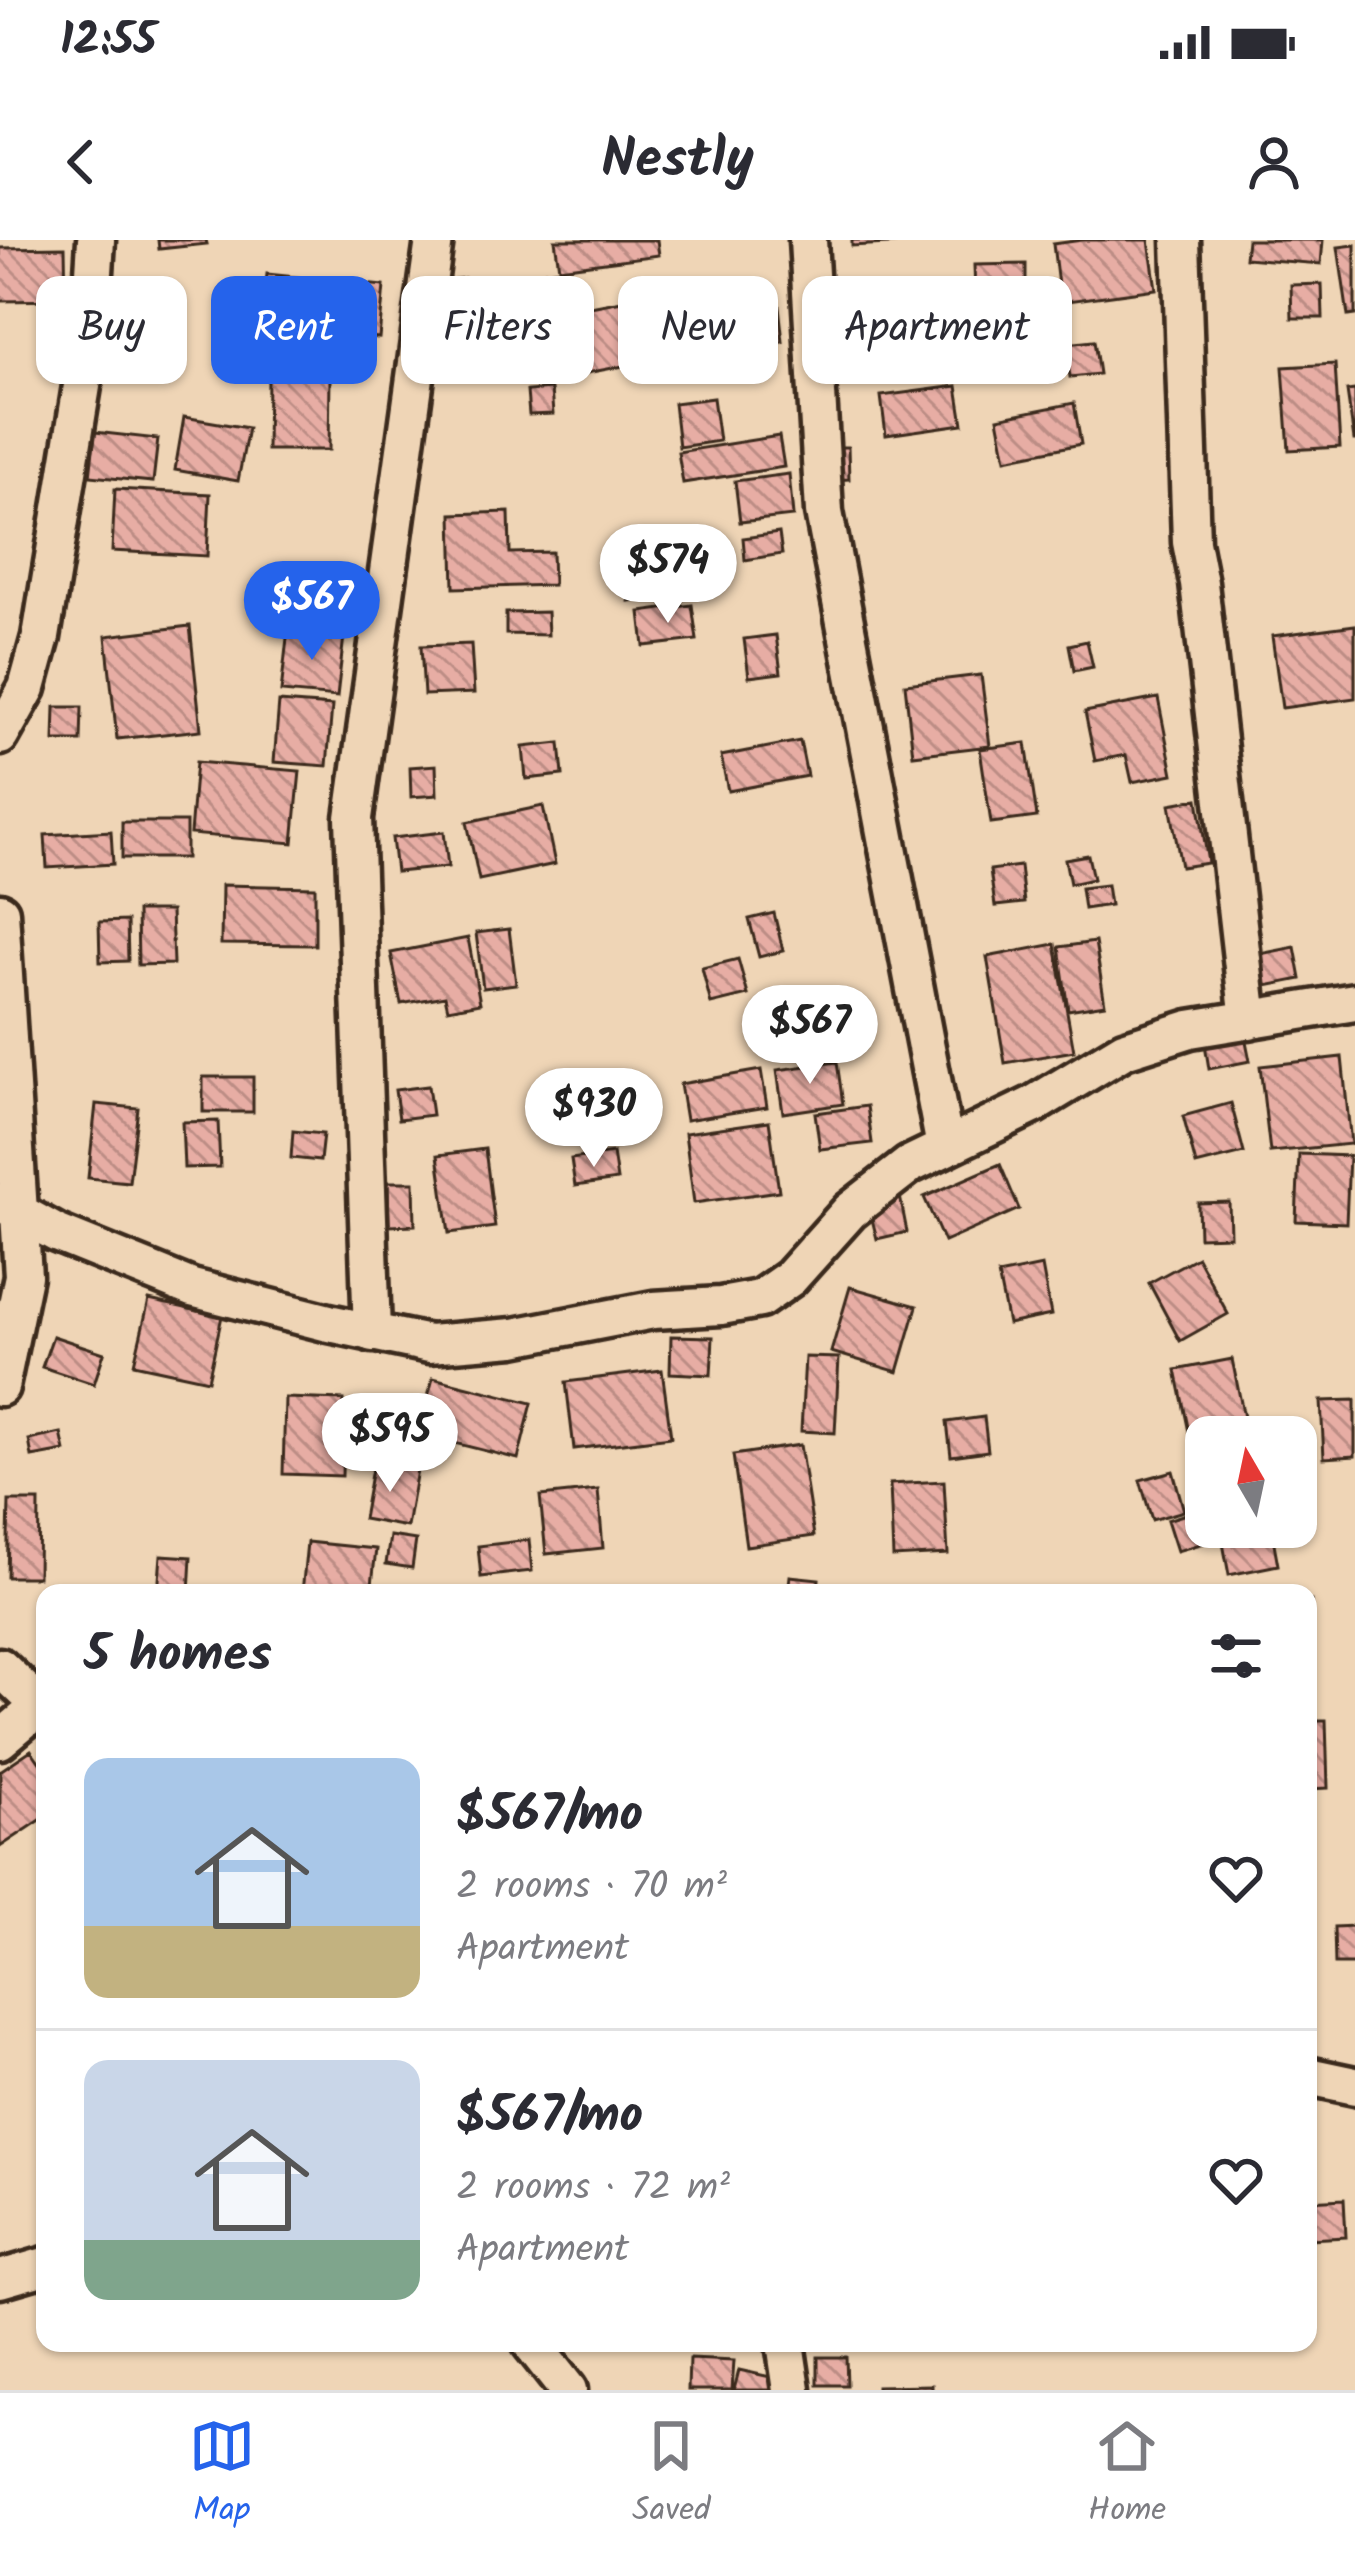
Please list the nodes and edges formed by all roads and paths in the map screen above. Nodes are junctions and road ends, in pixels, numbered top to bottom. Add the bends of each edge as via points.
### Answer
1 (96, 240) edge
2 (434, 240) edge
3 (808, 240) edge
4 (1180, 240) edge
5 (0, 736) edge
6 (0, 912) edge
7 (1355, 1003) edge
8 (1249, 1020) junction
9 (946, 1147) junction
10 (10, 1208) edge
11 (372, 1333) junction
12 (0, 1387) edge
13 (0, 1667) edge
14 (36, 1698) edge
15 (36, 1711) edge
16 (0, 1740) edge
17 (1317, 2078) edge
18 (1355, 2086) edge
19 (36, 2269) edge
20 (0, 2279) edge
21 (538, 2352) edge
22 (786, 2352) edge
23 (568, 2390) edge
24 (792, 2390) edge

1 - 5 street via 90,337 41,637 27,688
2 - 11 street via 354,818
3 - 9 street via 824,512
4 - 8 street via 1191,542
6 - 10 street
7 - 8 street
8 - 9 street via 1124,1050
9 - 11 street via 850,1211 760,1299 514,1337 429,1344
10 - 11 street via 193,1288
10 - 12 street via 23,1276
13 - 14 street
15 - 16 street
17 - 18 street
19 - 20 street
21 - 23 street
22 - 24 street

